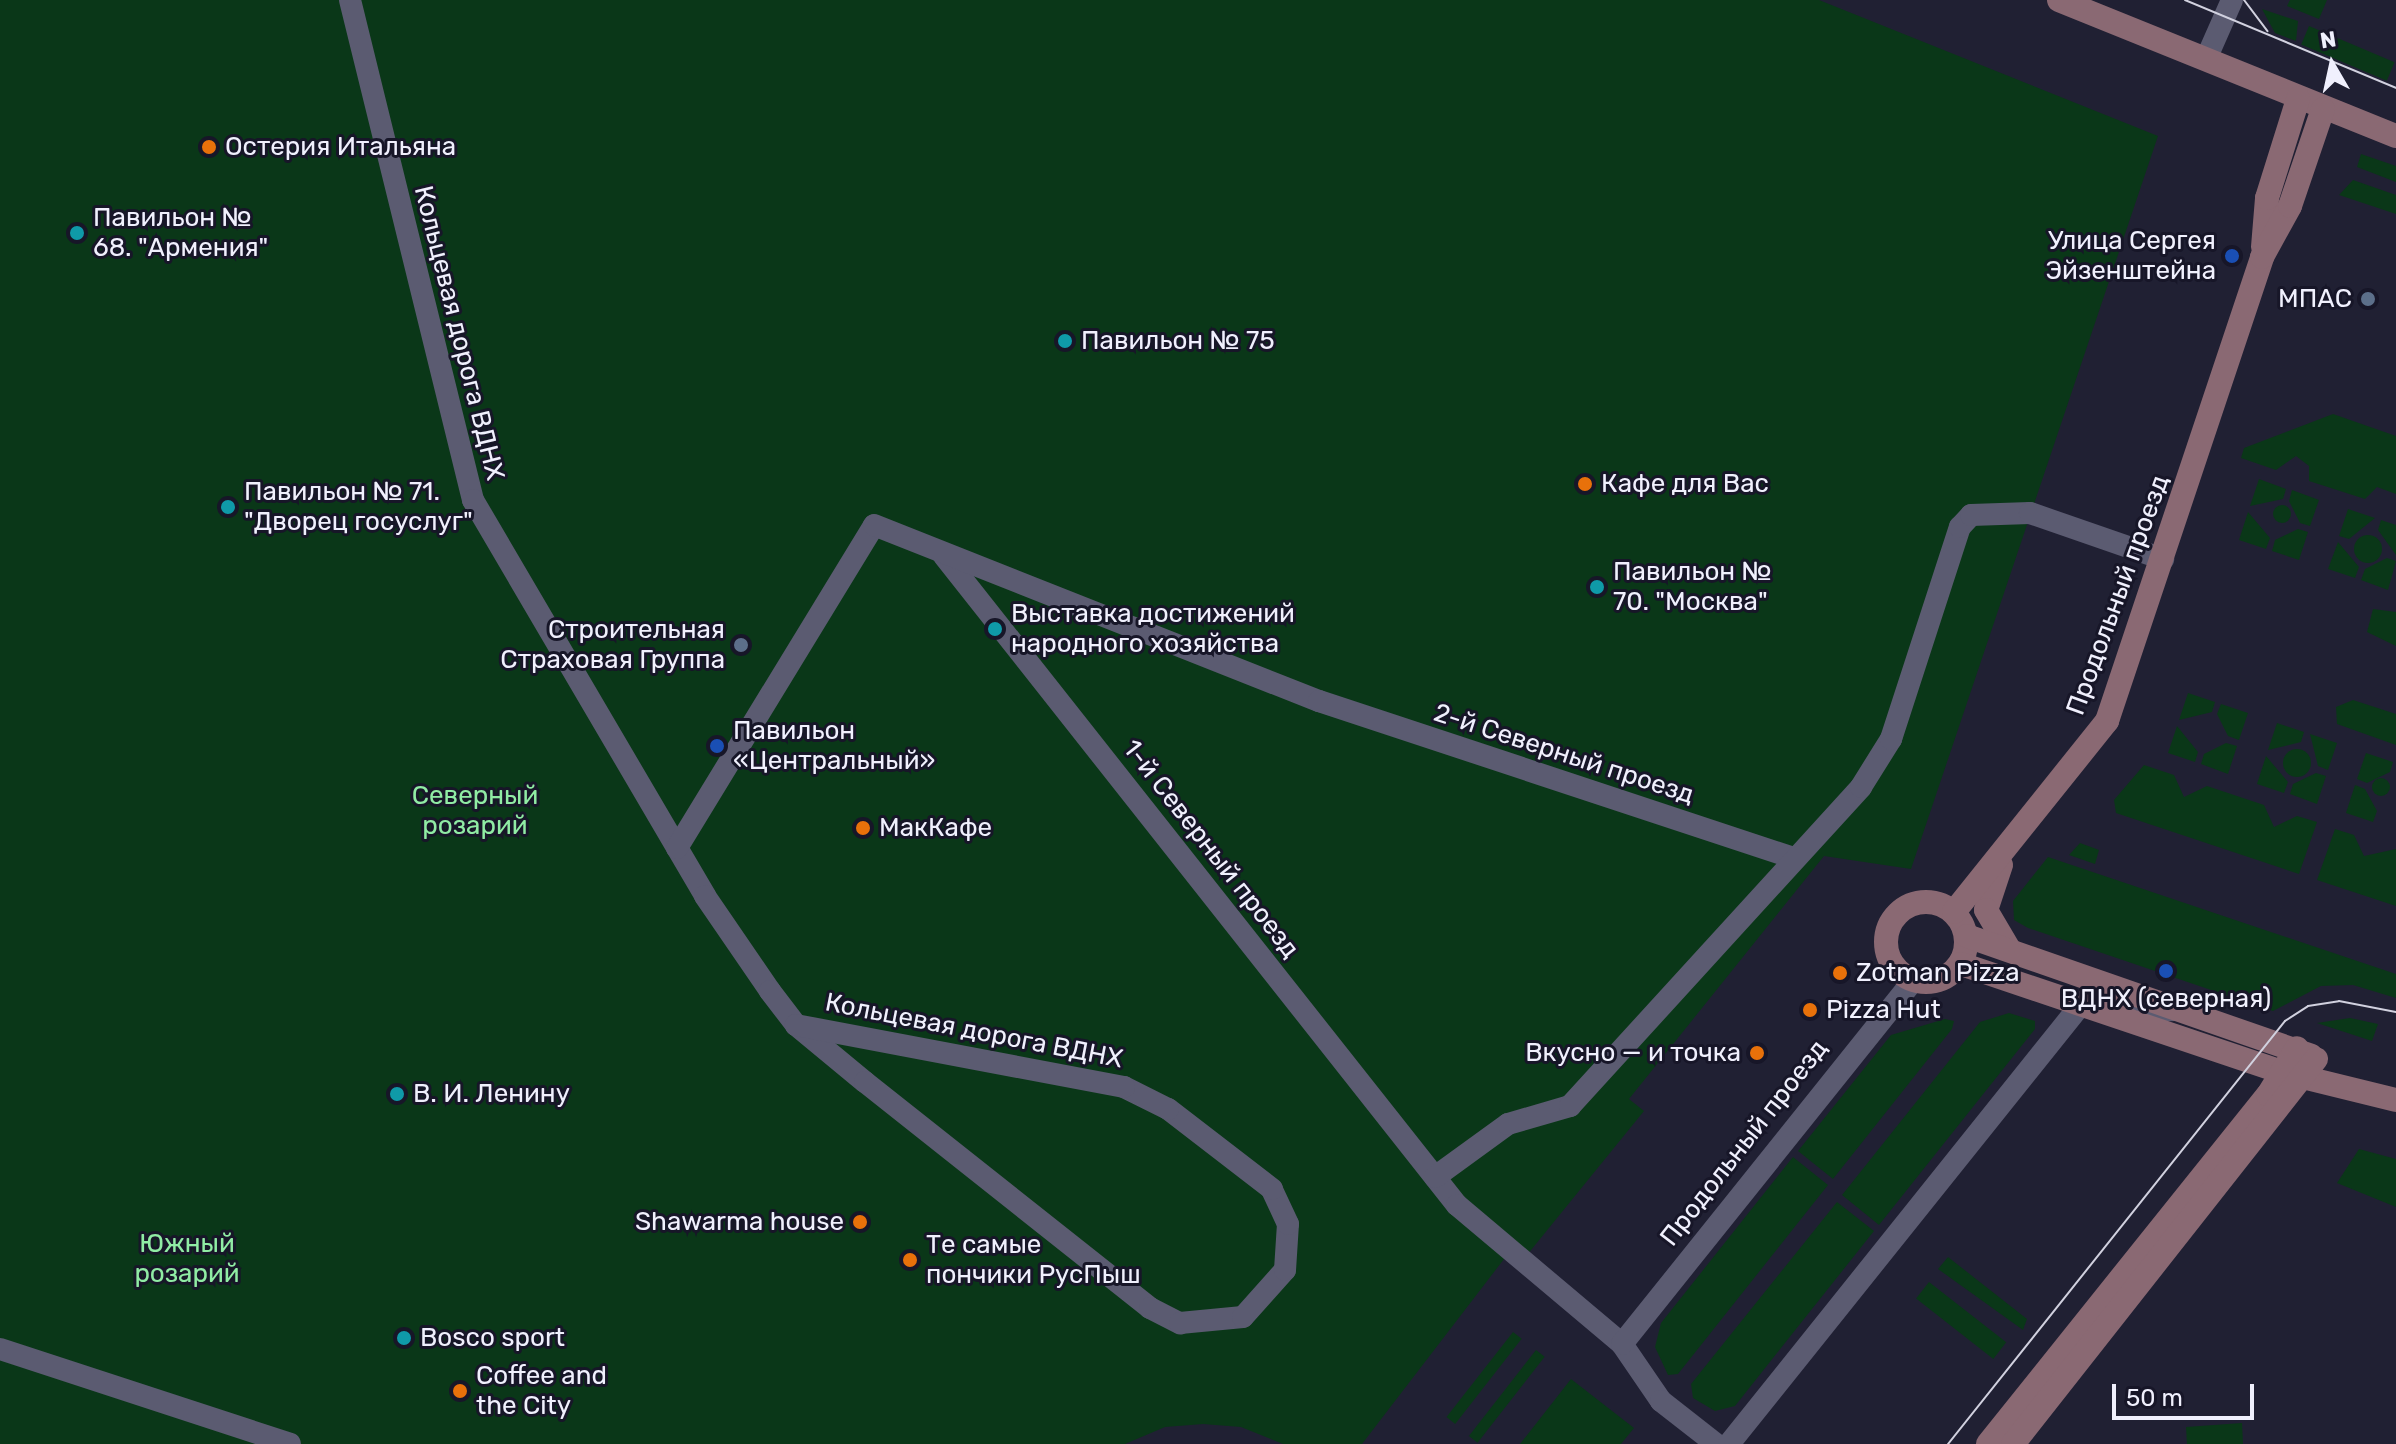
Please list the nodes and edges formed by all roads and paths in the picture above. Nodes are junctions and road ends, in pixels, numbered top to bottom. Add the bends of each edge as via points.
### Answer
1 (350, 0) edge
2 (2059, 0) edge
3 (2232, 0) edge
4 (2206, 59) junction
5 (2298, 99) junction
6 (2323, 109) junction
7 (2396, 136) edge
8 (2262, 257) junction
9 (943, 555) junction
10 (2163, 559) junction
11 (2012, 838) junction
12 (677, 848) junction
13 (1793, 858) junction
14 (1954, 912) junction
15 (1967, 936) junction
16 (2011, 951) junction
17 (1961, 964) junction
18 (1914, 980) junction
19 (2081, 1005) junction
20 (2189, 1012) junction
21 (796, 1025) junction
22 (895, 1043) junction
23 (2300, 1064) junction
24 (865, 1082) junction
25 (2396, 1100) edge
26 (1435, 1177) junction
27 (1622, 1344) junction
28 (0, 1349) edge
29 (290, 1444) edge
30 (1716, 1444) edge
31 (1729, 1444) edge
32 (1988, 1444) edge
33 (2013, 1444) edge

1 - 12 street, Кольцевая дорога ВДНХ via 468,487
2 - 4 main road
3 - 4 street
4 - 5 main road
5 - 6 main road
5 - 8 main road, Продольный проезд via 2267,198
6 - 7 main road
6 - 8 main road, Продольный проезд via 2290,206
8 - 10 main road, Продольный проезд
9 - 12 street, 2-й Северный проезд via 874,525
9 - 13 street, 2-й Северный проезд via 1319,701
9 - 26 street, 1-й Северный проезд
10 - 11 main road, Продольный проезд via 2107,721
10 - 13 street via 2030,513 1971,515 1960,527 1891,739 1861,787
11 - 14 main road, Продольный проезд
11 - 16 main road via 1986,910
12 - 21 street, Кольцевая дорога ВДНХ
13 - 26 street via 1570,1106 1508,1124
14 - 15 main road
14 - 18 main road via 1922,901 1891,922 1889,958
15 - 16 main road
15 - 17 main road
16 - 20 main road
17 - 18 main road via 1937,981
17 - 19 main road
18 - 27 street, Продольный проезд
19 - 20 street via 2104,997 2145,1011
19 - 23 main road
19 - 31 street
20 - 23 main road
21 - 22 street, Кольцевая дорога ВДНХ
21 - 24 street, Кольцевая дорога ВДНХ
22 - 24 street via 865,1055
22 - 24 street, Кольцевая дорога ВДНХ via 1124,1087 1168,1109 1272,1189 1288,1224 1285,1270 1243,1317 1180,1323 1122,1288
23 - 25 main road
23 - 32 main road
23 - 33 main road
26 - 27 street, 1-й Северный проезд via 1512,1256
27 - 30 street, 1-й Северный проезд via 1657,1397
28 - 29 street

